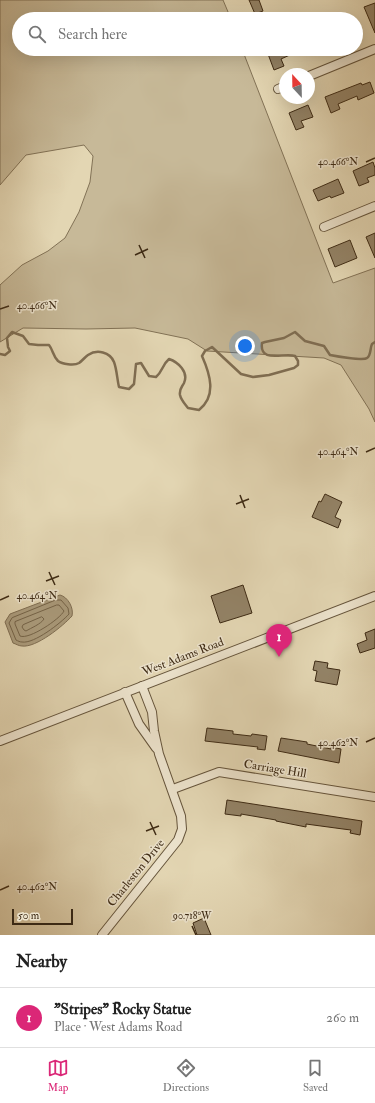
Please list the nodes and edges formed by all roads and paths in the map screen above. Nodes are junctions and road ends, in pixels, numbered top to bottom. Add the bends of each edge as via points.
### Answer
1 (375, 49) edge
2 (363, 54) edge
3 (358, 56) edge
4 (315, 74) edge
5 (375, 206) edge
6 (324, 227) dead end
7 (375, 596) edge
8 (142, 686) junction
9 (125, 692) junction
10 (0, 740) edge
11 (159, 754) junction
12 (172, 789) junction
13 (375, 797) edge
14 (102, 935) edge

1 - 2 street
3 - 4 street
5 - 6 street
7 - 8 street, West Adams Road
8 - 9 street, West Adams Road
8 - 11 street, Charleston Drive via 152,712
9 - 10 street, West Adams Road
9 - 11 street, Charleston Drive via 139,724
11 - 12 street, Charleston Drive
12 - 13 street, Carriage Hill via 219,772
12 - 14 street, Charleston Drive via 181,816 180,836

